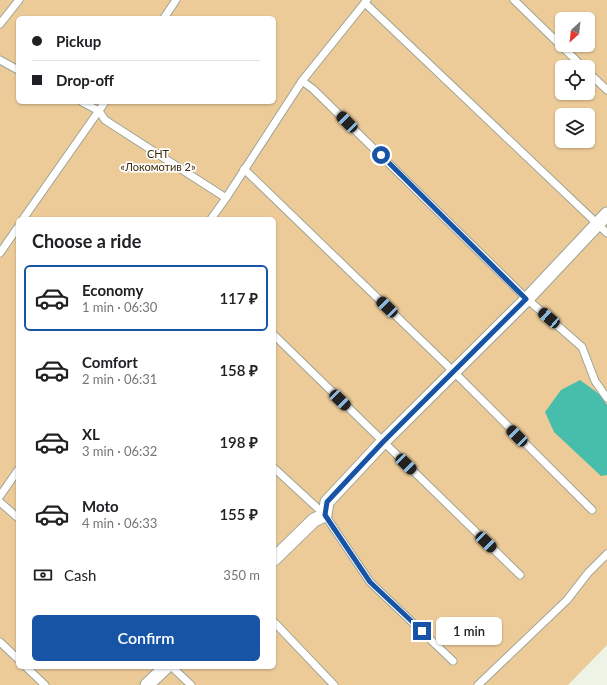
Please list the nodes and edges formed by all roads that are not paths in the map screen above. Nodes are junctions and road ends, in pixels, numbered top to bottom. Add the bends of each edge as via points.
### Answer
1 (19, 0) edge
2 (176, 0) edge
3 (514, 0) edge
4 (366, 2) edge
5 (165, 16) edge
6 (0, 24) edge
7 (0, 60) edge
8 (576, 60) edge
9 (16, 69) edge
10 (595, 79) edge
11 (302, 81) junction
12 (607, 90) edge
13 (86, 104) edge
14 (104, 104) edge
15 (99, 111) junction
16 (244, 169) junction
17 (226, 198) junction
18 (607, 214) edge
19 (24, 217) edge
20 (212, 217) edge
21 (597, 223) junction
22 (16, 230) edge
23 (607, 233) edge
24 (0, 252) edge
25 (526, 299) junction
26 (276, 337) edge
27 (454, 371) junction
28 (607, 398) edge
29 (383, 442) junction
30 (276, 470) edge
31 (16, 473) edge
32 (0, 496) edge
33 (0, 502) edge
34 (592, 510) dead end
35 (325, 515) junction
36 (16, 516) edge
37 (607, 554) edge
38 (276, 557) edge
39 (520, 575) dead end
40 (276, 624) edge
41 (0, 642) edge
42 (16, 657) edge
43 (453, 661) dead end
44 (28, 669) edge
45 (164, 669) edge
46 (174, 669) edge
47 (45, 685) edge
48 (147, 685) edge
49 (191, 685) edge
50 (334, 685) edge
51 (478, 685) edge

1 - 6 lane
2 - 5 lane
3 - 8 lane
4 - 11 lane
4 - 21 lane
7 - 9 lane
10 - 12 lane
11 - 16 lane
11 - 25 lane
13 - 15 lane
14 - 15 lane
15 - 17 lane via 105,120
15 - 19 lane
16 - 17 lane
16 - 27 lane
17 - 20 lane
18 - 21 street
21 - 23 lane
21 - 25 street
22 - 24 lane
25 - 27 street
25 - 28 lane via 582,347 595,382
26 - 29 lane
27 - 29 street
27 - 34 lane
29 - 35 street via 327,502
29 - 39 lane
30 - 35 lane
31 - 32 lane
33 - 36 lane
35 - 38 street via 314,520
35 - 43 lane via 370,582
37 - 51 lane via 567,600
40 - 50 lane
41 - 42 lane
44 - 47 lane
45 - 48 street
46 - 49 lane

